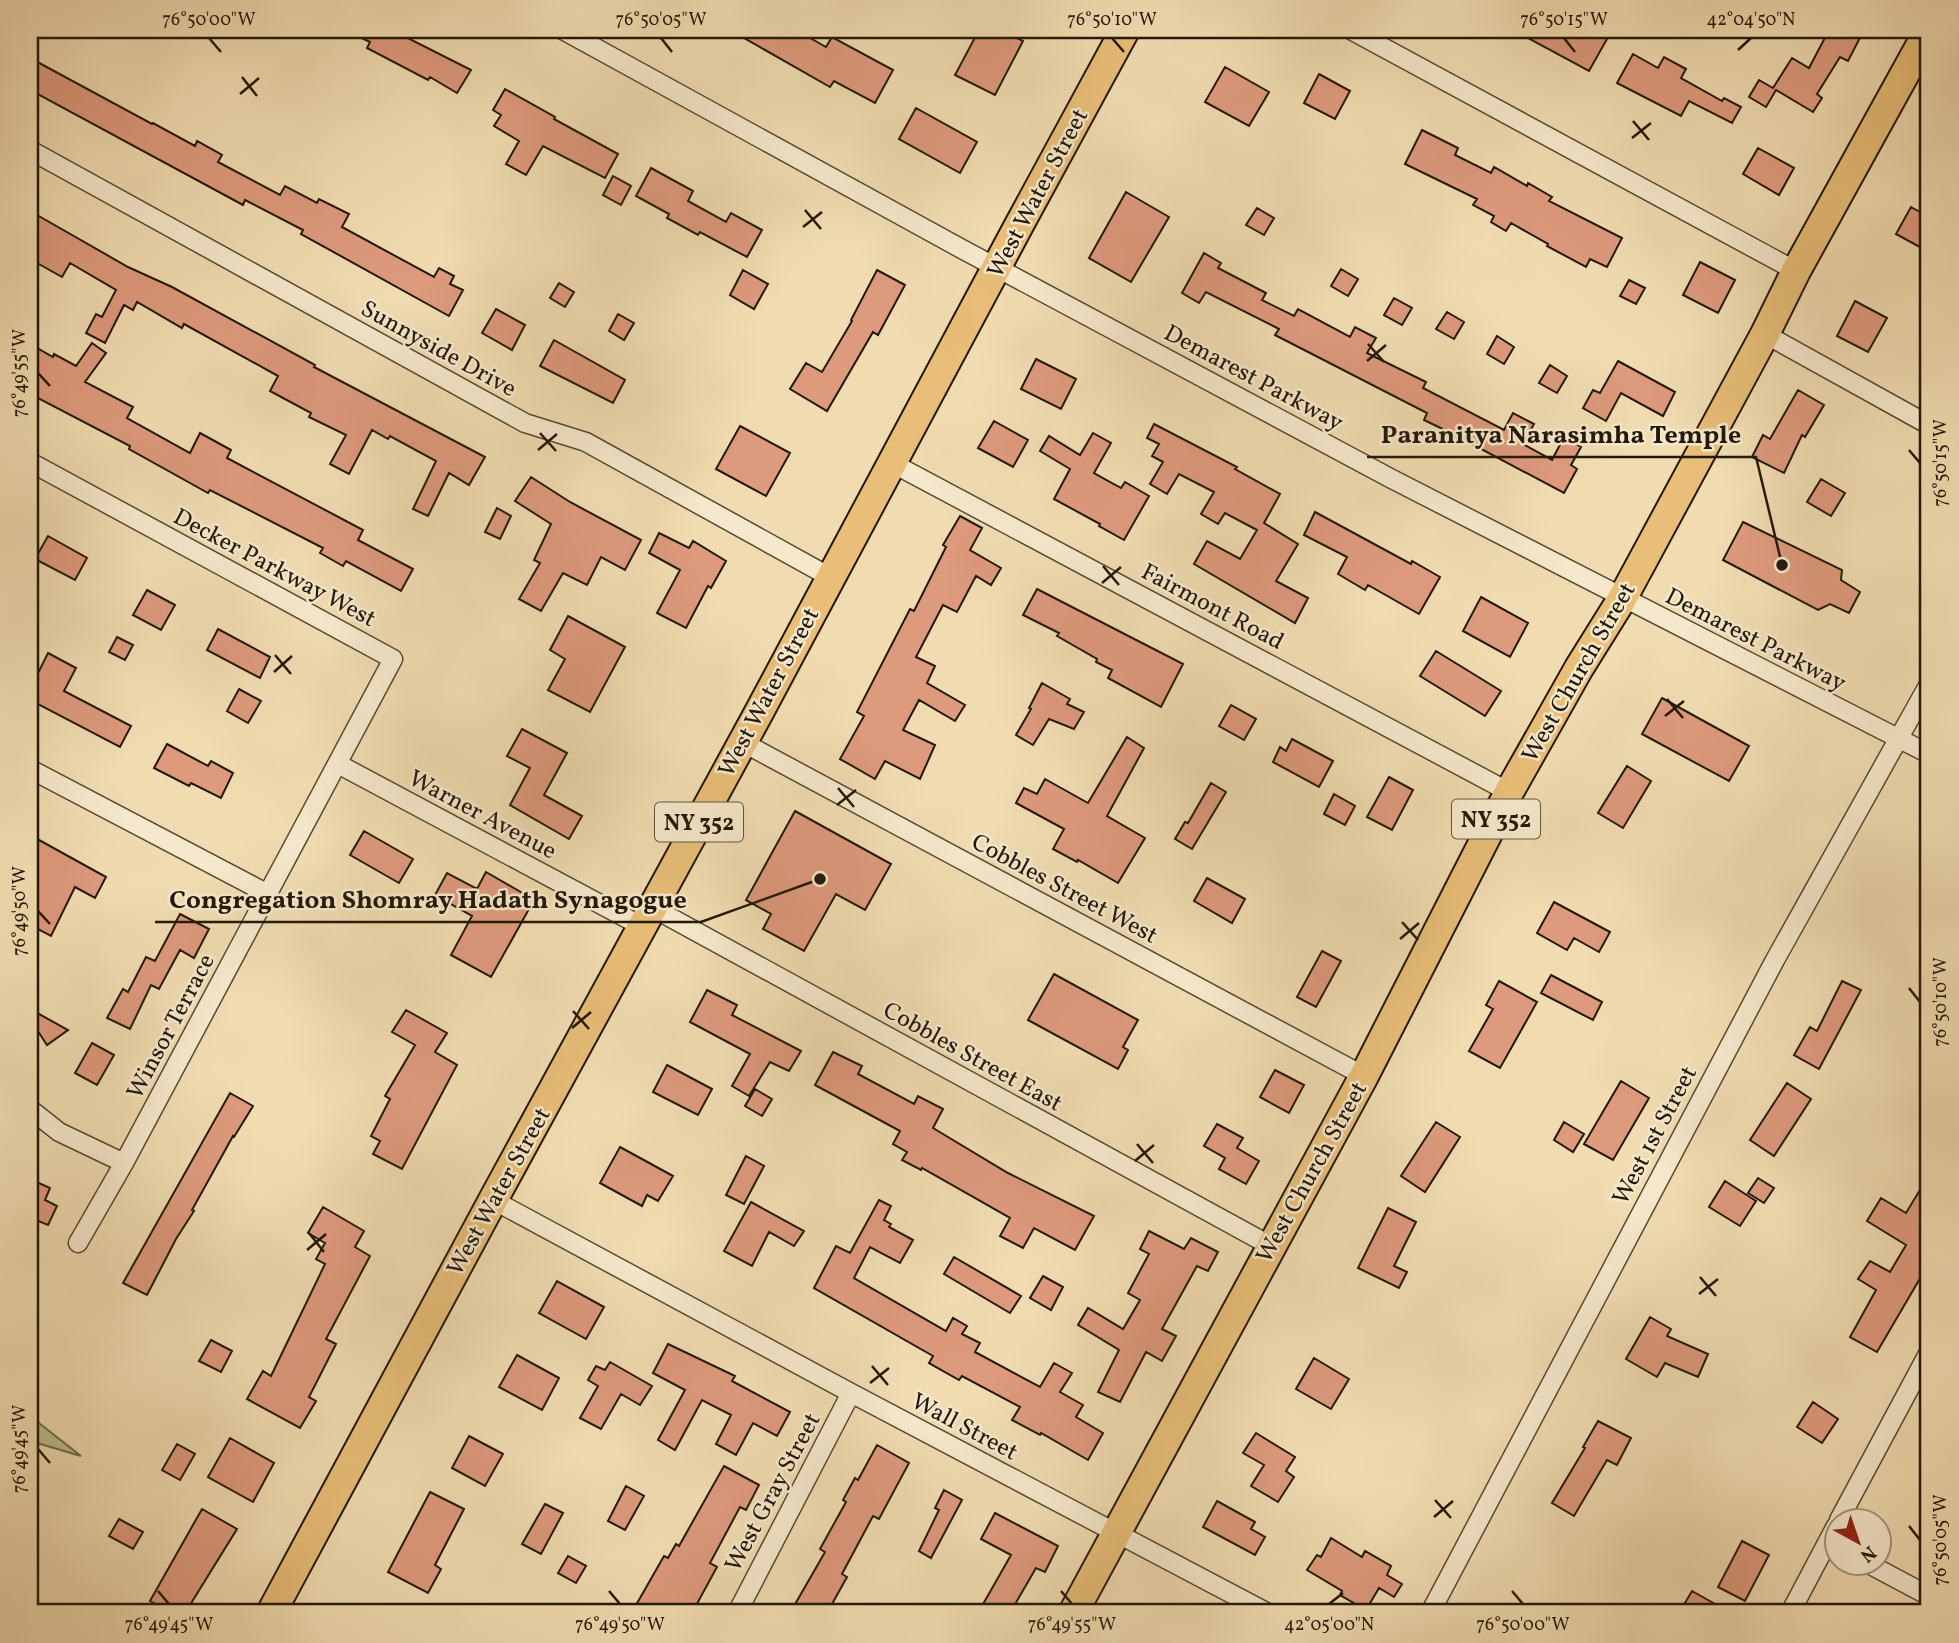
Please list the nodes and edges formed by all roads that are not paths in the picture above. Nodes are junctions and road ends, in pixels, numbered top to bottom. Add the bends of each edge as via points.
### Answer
1 (563, 30) edge
2 (1125, 30) edge
3 (1351, 30) edge
4 (1928, 30) edge
5 (30, 150) edge
6 (997, 267) junction
7 (1796, 271) junction
8 (1765, 334) junction
9 (1929, 425) edge
10 (30, 462) edge
11 (892, 463) junction
12 (830, 578) junction
13 (1622, 599) junction
14 (1929, 684) edge
15 (1900, 738) junction
16 (743, 742) junction
17 (1929, 754) edge
18 (338, 764) junction
19 (30, 769) edge
20 (1509, 792) junction
21 (268, 894) junction
22 (648, 917) junction
23 (1364, 1076) junction
24 (30, 1109) edge
25 (124, 1163) junction
26 (493, 1200) junction
27 (78, 1243) dead end
28 (1271, 1246) junction
29 (1929, 1352) edge
30 (851, 1393) junction
31 (1847, 1506) edge
32 (1116, 1532) junction
33 (1822, 1561) edge
34 (1890, 1576) edge
35 (1929, 1596) edge
36 (271, 1613) edge
37 (737, 1613) edge
38 (1073, 1613) edge
39 (1269, 1613) edge
40 (1430, 1613) edge
41 (1790, 1613) edge

1 - 6 street, Demarest Parkway
2 - 6 main road, West Water Street / NY 352
3 - 7 street
4 - 7 main road, West Church Street / NY 352
5 - 12 street, Sunnyside Drive via 525,423 586,442
6 - 11 main road, West Water Street / NY 352
6 - 13 street, Demarest Parkway
7 - 8 main road, West Church Street / NY 352
8 - 9 street
8 - 13 main road, West Church Street / NY 352
10 - 18 street, Decker Parkway West via 393,659
11 - 12 main road, West Water Street / NY 352
11 - 20 street, Fairmont Road
12 - 16 main road, West Water Street / NY 352
13 - 15 street, Demarest Parkway
13 - 20 main road, West Church Street / NY 352
14 - 15 street, West 1st Street
15 - 17 street, Demarest Parkway
15 - 40 street, West 1st Street via 1774,960
16 - 22 main road, West Water Street / NY 352
16 - 23 street, Cobbles Street West
18 - 21 street, Winsor Terrace
18 - 22 street, Warner Avenue
19 - 21 street
20 - 23 main road, West Church Street / NY 352
21 - 25 street, Winsor Terrace
22 - 26 main road, West Water Street / NY 352
22 - 28 street, Cobbles Street East
23 - 28 main road, West Church Street / NY 352
24 - 25 street via 59,1132
25 - 27 street, Winsor Terrace
26 - 30 street, Wall Street
26 - 36 main road, West Water Street / NY 352
28 - 32 main road, West Church Street / NY 352
29 - 31 street
30 - 32 street, Wall Street
30 - 37 street, West Gray Street
32 - 38 main road, West Church Street / NY 352
32 - 39 street, Wall Street
33 - 41 street
34 - 35 street

